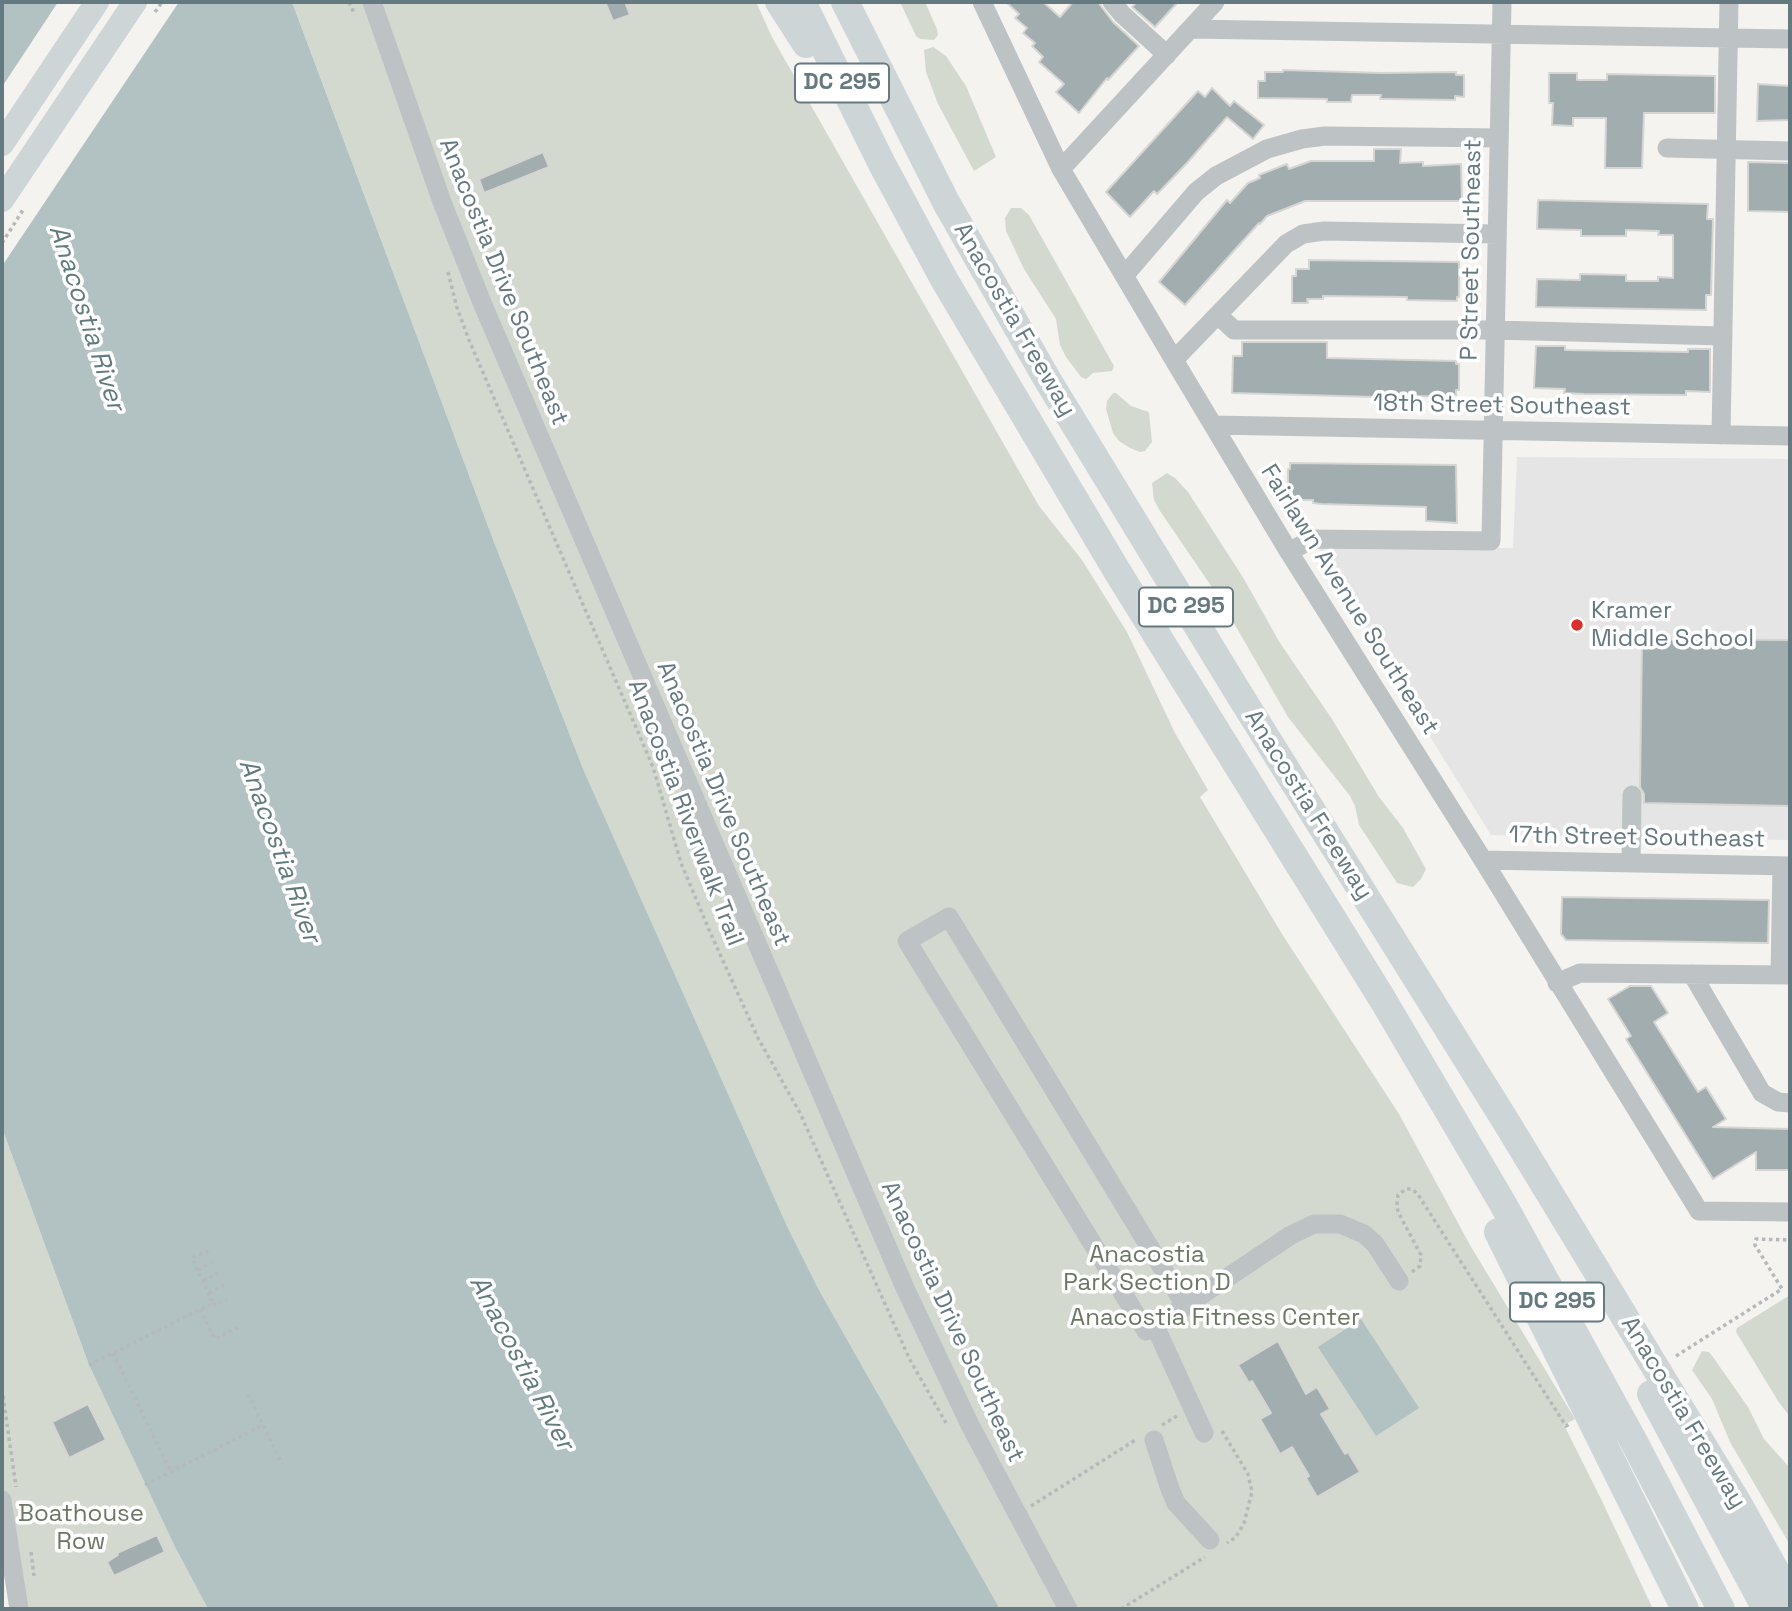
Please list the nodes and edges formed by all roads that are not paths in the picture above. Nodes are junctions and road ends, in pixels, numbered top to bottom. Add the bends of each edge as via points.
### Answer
1 (97, 2) edge
2 (135, 2) edge
3 (372, 2) edge
4 (779, 2) edge
5 (802, 2) edge
6 (845, 2) edge
7 (855, 2) edge
8 (1112, 2) edge
9 (1215, 2) edge
10 (1502, 2) edge
11 (1729, 2) edge
12 (988, 5) edge
13 (1190, 29) junction
14 (1501, 34) junction
15 (1728, 38) junction
16 (1790, 40) edge
17 (1167, 55) junction
18 (885, 84) junction
19 (1499, 138) junction
20 (2, 144) edge
21 (1667, 148) dead end
22 (1726, 149) junction
23 (1790, 151) edge
24 (883, 164) junction
25 (1061, 169) junction
26 (2, 200) edge
27 (1497, 234) junction
28 (1124, 276) junction
29 (1218, 316) junction
30 (1495, 330) junction
31 (1723, 336) junction
32 (1174, 360) junction
33 (1213, 425) junction
34 (1493, 430) junction
35 (1721, 435) junction
36 (1790, 436) edge
37 (1289, 552) junction
38 (1632, 795) dead end
39 (1483, 860) junction
40 (1632, 863) junction
41 (1786, 866) edge
42 (1692, 974) junction
43 (1785, 975) edge
44 (1557, 983) junction
45 (1383, 1000) junction
46 (1790, 1102) edge
47 (1505, 1119) junction
48 (1790, 1212) edge
49 (1399, 1281) road end
50 (1186, 1307) junction
51 (1155, 1326) junction
52 (1204, 1433) dead end
53 (1150, 1435) road end
54 (2, 1500) edge
55 (1210, 1540) dead end
56 (1790, 1598) edge
57 (19, 1609) edge
58 (1068, 1609) edge
59 (1685, 1609) edge
60 (1721, 1609) edge
61 (1766, 1609) edge

1 - 20 main road
2 - 26 main road
3 - 58 street, Anacostia Drive Southeast via 483,305 878,1225 970,1425
4 - 24 highway
5 - 24 highway, Anacostia Freeway / DC 295
6 - 18 highway, Anacostia Freeway / DC 295
7 - 18 highway
8 - 17 street
9 - 13 street
10 - 14 street, P Street Southeast
11 - 15 street
12 - 25 street, Fairlawn Avenue Southeast
13 - 14 street
13 - 17 street
14 - 15 street
14 - 19 street, P Street Southeast
15 - 16 street
15 - 22 street
17 - 25 street
18 - 47 highway, Anacostia Freeway / DC 295 via 1046,379
19 - 27 street, P Street Southeast
19 - 28 street via 1325,136 1267,149 1196,192
21 - 22 street
22 - 23 street
22 - 31 street
24 - 45 highway, Anacostia Freeway / DC 295 via 1013,397
25 - 28 street, Fairlawn Avenue Southeast
27 - 29 street via 1303,234 1286,244
27 - 30 street, P Street Southeast
28 - 32 street, Fairlawn Avenue Southeast
29 - 30 street via 1234,330
29 - 32 street
30 - 31 street
30 - 34 street, P Street Southeast
31 - 35 street
32 - 33 street, Fairlawn Avenue Southeast
33 - 34 street, 18th Street Southeast
33 - 37 street, Fairlawn Avenue Southeast
34 - 35 street, 18th Street Southeast
34 - 37 street, P Street Southeast via 1491,541 1311,539
35 - 36 street, 18th Street Southeast
37 - 39 street, Fairlawn Avenue Southeast
38 - 40 street
39 - 40 street, 17th Street Southeast
39 - 44 street, Fairlawn Avenue Southeast
40 - 41 street, 17th Street Southeast
41 - 43 street
42 - 43 street
42 - 44 street via 1580,973
42 - 46 street via 1762,1093 1778,1102
44 - 48 street, Fairlawn Avenue Southeast via 1699,1211
45 - 59 highway
45 - 60 highway, Anacostia Freeway / DC 295 via 1562,1310
47 - 56 highway, Anacostia Freeway / DC 295 via 1732,1493
47 - 61 highway
49 - 50 street via 1364,1234 1340,1224 1314,1224 1291,1234
50 - 51 street
50 - 51 street via 949,917 907,941 1146,1331
51 - 52 street
53 - 55 street via 1176,1503
54 - 57 street

